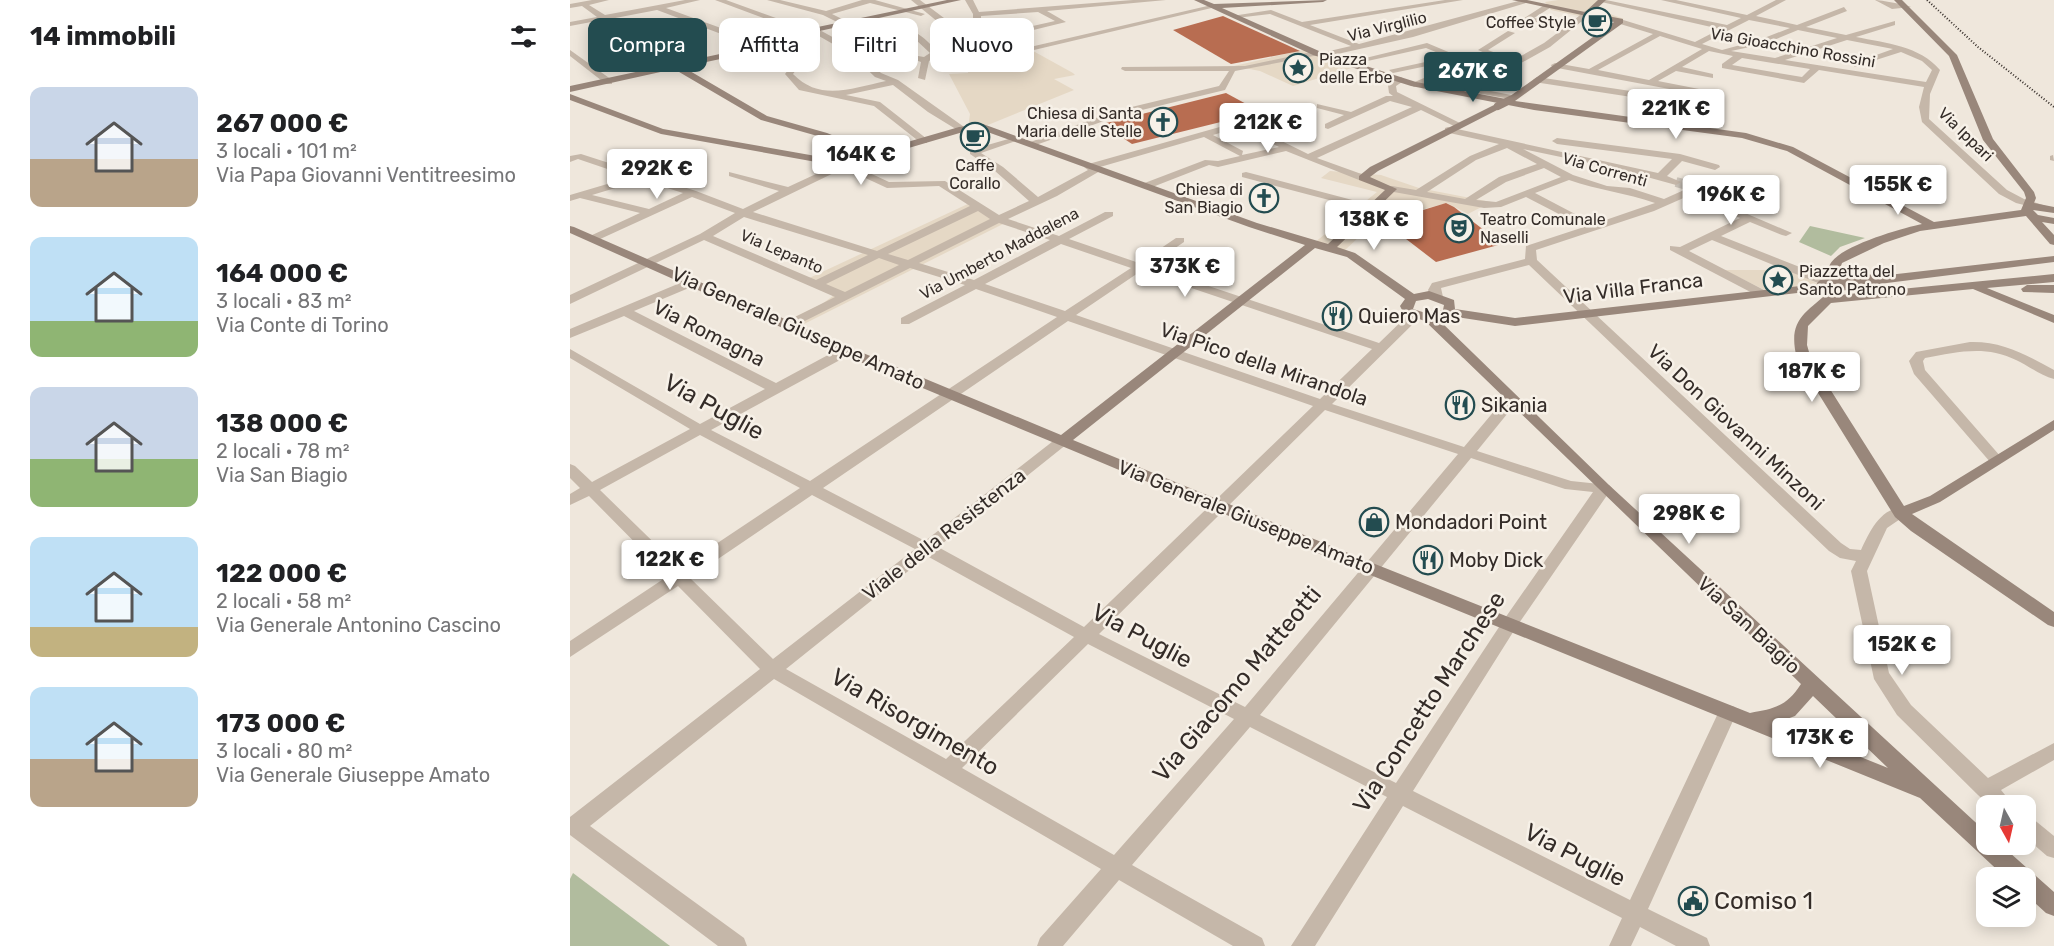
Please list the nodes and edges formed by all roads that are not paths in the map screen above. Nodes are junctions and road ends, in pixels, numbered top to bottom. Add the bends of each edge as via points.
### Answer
1 (605, 0) edge
2 (635, 0) edge
3 (696, 0) edge
4 (718, 0) edge
5 (771, 0) edge
6 (867, 0) edge
7 (915, 0) edge
8 (957, 0) edge
9 (969, 0) edge
10 (1162, 0) edge
11 (1198, 0) edge
12 (1323, 0) edge
13 (1460, 0) edge
14 (1601, 0) edge
15 (1665, 0) edge
16 (1782, 0) edge
17 (1879, 0) edge
18 (1520, 1) edge
19 (1895, 4) edge
20 (570, 6) edge
21 (586, 6) dead end
22 (1216, 6) junction
23 (1549, 6) junction
24 (923, 7) junction
25 (653, 8) junction
26 (1844, 9) dead end
27 (908, 10) junction
28 (1040, 10) junction
29 (826, 13) junction
30 (1588, 13) junction
31 (977, 14) junction
32 (1236, 16) junction
33 (604, 17) junction
34 (1749, 17) junction
35 (766, 18) edge
36 (835, 18) edge
37 (873, 18) edge
38 (934, 18) edge
39 (938, 18) edge
40 (977, 18) edge
41 (994, 18) edge
42 (1020, 18) edge
43 (1907, 19) dead end
44 (1620, 21) junction
45 (1034, 22) edge
46 (1892, 23) dead end
47 (570, 24) edge
48 (1301, 24) junction
49 (1572, 27) junction
50 (1798, 27) junction
51 (1728, 28) junction
52 (719, 30) edge
53 (1511, 33) dead end
54 (1660, 33) junction
55 (820, 36) edge
56 (918, 37) edge
57 (1852, 37) junction
58 (1698, 43) junction
59 (1359, 47) junction
60 (1034, 48) edge
61 (1707, 49) junction
62 (1901, 49) junction
63 (570, 52) edge
64 (1720, 52) junction
65 (1320, 54) junction
66 (1739, 56) junction
67 (1454, 58) junction
68 (918, 59) edge
69 (925, 60) junction
70 (1773, 61) junction
71 (1514, 63) junction
72 (1344, 64) junction
73 (1555, 65) junction
74 (1857, 65) dead end
75 (1675, 68) junction
76 (1817, 68) junction
77 (1125, 69) dead end
78 (1485, 69) dead end
79 (1393, 70) dead end
80 (654, 72) edge
81 (686, 72) edge
82 (791, 72) edge
83 (1232, 72) dead end
84 (1589, 72) junction
85 (1710, 75) dead end
86 (922, 78) dead end
87 (1401, 80) junction
88 (1538, 80) junction
89 (609, 82) junction
90 (895, 82) junction
91 (1649, 83) junction
92 (1414, 84) junction
93 (1928, 85) junction
94 (570, 89) edge
95 (1466, 90) junction
96 (1696, 91) dead end
97 (830, 96) junction
98 (570, 97) edge
99 (1512, 99) junction
100 (1664, 99) dead end
101 (1320, 106) dead end
102 (1422, 107) junction
103 (1352, 115) junction
104 (1460, 125) junction
105 (1328, 126) dead end
106 (962, 129) junction
107 (1448, 130) junction
108 (1205, 134) junction
109 (1016, 138) junction
110 (924, 141) junction
111 (1030, 144) junction
112 (1511, 145) junction
113 (1286, 148) junction
114 (1240, 153) dead end
115 (873, 156) junction
116 (1680, 157) junction
117 (1308, 158) junction
118 (570, 159) edge
119 (844, 164) junction
120 (1218, 164) junction
121 (1543, 165) junction
122 (1715, 167) dead end
123 (1092, 168) junction
124 (2012, 169) junction
125 (1230, 171) dead end
126 (733, 174) dead end
127 (1246, 175) dead end
128 (1366, 176) junction
129 (641, 177) junction
130 (1569, 177) junction
131 (1660, 177) junction
132 (1676, 182) tunnel mouth
133 (1146, 186) junction
134 (1392, 189) junction
135 (789, 191) junction
136 (1422, 191) junction
137 (692, 193) junction
138 (1526, 193) junction
139 (575, 197) edge
140 (1470, 200) junction
141 (1037, 201) junction
142 (1665, 203) junction
143 (979, 206) junction
144 (1366, 206) junction
145 (2028, 206) junction
146 (2051, 207) edge
147 (650, 212) junction
148 (743, 213) junction
149 (1109, 214) dead end
150 (1749, 218) junction
151 (998, 219) junction
152 (2054, 221) edge
153 (1930, 224) junction
154 (1590, 226) junction
155 (570, 229) edge
156 (1786, 233) dead end
157 (704, 236) junction
158 (1712, 236) junction
159 (594, 238) junction
160 (1059, 239) junction
161 (1179, 240) dead end
162 (2054, 242) edge
163 (1314, 243) junction
164 (1330, 248) junction
165 (870, 253) junction
166 (1531, 261) junction
167 (2054, 261) edge
168 (648, 263) junction
169 (909, 266) junction
170 (1138, 266) junction
171 (692, 282) junction
172 (817, 284) junction
173 (974, 284) junction
174 (1827, 284) junction
175 (2052, 286) edge
176 (1937, 289) junction
177 (1979, 289) junction
178 (1760, 293) junction
179 (846, 297) junction
180 (1437, 297) junction
181 (1412, 298) junction
182 (570, 300) edge
183 (1828, 300) junction
184 (1241, 301) junction
185 (624, 311) junction
186 (1449, 312) junction
187 (1587, 313) junction
188 (1062, 316) junction
189 (1422, 316) junction
190 (2054, 318) edge
191 (905, 321) dead end
192 (787, 326) junction
193 (570, 334) edge
194 (1381, 348) junction
195 (846, 351) junction
196 (570, 353) edge
197 (1173, 354) junction
198 (2054, 375) edge
199 (776, 389) junction
200 (949, 394) junction
201 (1511, 400) junction
202 (1323, 405) junction
203 (2054, 424) edge
204 (701, 430) junction
205 (1062, 441) junction
206 (1468, 451) junction
207 (1996, 460) junction
208 (570, 469) edge
209 (1604, 488) junction
210 (591, 489) junction
211 (809, 489) junction
212 (570, 500) edge
213 (1219, 506) junction
214 (1901, 513) junction
215 (926, 548) junction
216 (1865, 556) junction
217 (1369, 568) junction
218 (680, 576) junction
219 (2054, 621) edge
220 (1509, 624) junction
221 (1085, 635) junction
222 (570, 651) edge
223 (772, 669) junction
224 (1811, 683) junction
225 (1728, 712) junction
226 (1246, 719) junction
227 (1749, 720) junction
228 (2054, 751) edge
229 (948, 770) junction
230 (1985, 789) junction
231 (1927, 792) junction
232 (1398, 794) junction
233 (1992, 795) edge
234 (2036, 833) edge
235 (2054, 849) edge
236 (1116, 866) junction
237 (2010, 867) edge
238 (2036, 890) edge
239 (2054, 906) edge
240 (1634, 913) junction
241 (736, 946) edge
242 (1048, 946) edge
243 (1254, 946) edge
244 (1302, 946) edge
245 (1620, 946) edge
246 (1699, 946) edge

1 - 20 street
2 - 25 street
3 - 25 street
4 - 35 street
5 - 29 street
6 - 27 street
6 - 29 street
7 - 24 street
8 - 24 street
9 - 31 street
10 - 28 street
11 - 22 street
12 - 22 street
13 - 48 street
14 - 30 street
14 - 51 street
15 - 34 street, Via Ippari
16 - 34 street
17 - 19 street
18 - 23 street
18 - 59 street, Via Virglilio
19 - 43 street
19 - 124 street via 1907,7 1953,55 1982,128
21 - 33 street
22 - 32 street
22 - 60 street
23 - 30 street
23 - 49 street via 1527,19
24 - 27 street
24 - 39 street
25 - 33 street
25 - 52 street
26 - 50 street
27 - 37 street
27 - 38 street
28 - 42 street
28 - 45 street via 1062,22
29 - 36 street
30 - 44 street
30 - 49 street
31 - 40 street
31 - 41 street
32 - 48 street via 1271,12
32 - 65 street
33 - 47 street
34 - 50 street, Via Ippari
34 - 51 street
44 - 54 street, Via Gioacchino Rossini
44 - 73 street
46 - 57 street
48 - 59 street
49 - 71 street
50 - 57 street, Via Ippari
50 - 64 street
51 - 58 street
53 - 71 street via 1482,50
54 - 58 street, Via Gioacchino Rossini
54 - 84 street
55 - 90 street via 855,53 879,75
56 - 69 street via 935,54
57 - 62 street, Via Ippari
57 - 70 street
58 - 61 street, Via Gioacchino Rossini
59 - 65 street, Via Virglilio
61 - 64 street, Via Gioacchino Rossini
61 - 75 street
62 - 74 street
62 - 93 street, Via Ippari via 1931,63 1936,70
63 - 89 street
64 - 66 street, Via Gioacchino Rossini
65 - 72 street
65 - 77 street via 1245,68
66 - 70 street, Via Gioacchino Rossini
66 - 76 street via 1725,66 1804,80
67 - 72 street via 1427,45
67 - 78 street
67 - 79 street
68 - 69 street
69 - 86 street
70 - 76 street, Via Gioacchino Rossini
71 - 95 street
72 - 87 street
73 - 84 street
73 - 88 street
75 - 85 street
75 - 91 street
76 - 93 street, Via Gioacchino Rossini
80 - 89 street
81 - 115 street via 764,118 824,135
82 - 97 street via 802,88
83 - 111 street via 1222,88 1118,113
84 - 91 street
87 - 92 street
87 - 102 street via 1392,85 1393,93
88 - 99 street
88 - 100 street
89 - 94 street
90 - 97 street
90 - 106 street
91 - 96 street
92 - 95 street via 1424,81
92 - 153 street via 1534,107 1743,135 1790,149
93 - 145 street, Via Ippari via 1925,120 2003,192 2022,195
95 - 99 street
97 - 110 street via 877,105
98 - 119 street via 661,131
99 - 104 street, bridge
101 - 103 street
102 - 103 street via 1389,98
102 - 104 street
102 - 117 street
103 - 105 street
104 - 107 street
106 - 109 street via 977,127
106 - 110 street
107 - 112 street
107 - 128 street
108 - 113 street via 1241,124
108 - 114 street
108 - 123 street
109 - 111 street
109 - 141 street via 973,152 999,168
110 - 115 street
111 - 123 street
112 - 116 street via 1525,136
112 - 121 street, Via Correnti
112 - 131 street via 1563,152
112 - 136 street via 1473,158
113 - 117 street
113 - 120 street
115 - 119 street
116 - 122 street
116 - 131 street
117 - 128 street via 1339,171
118 - 129 street, Via Pico della Mirandola via 579,156
119 - 135 street
119 - 143 street via 887,184 941,183
120 - 125 street
120 - 133 street via 1208,162
121 - 130 street, Via Correnti
121 - 140 street via 1503,178
123 - 133 street
123 - 141 street
124 - 145 street
124 - 146 street
126 - 135 street
127 - 144 street
128 - 134 street
129 - 137 street, Via Pico della Mirandola
129 - 139 street
130 - 138 street
130 - 142 street, Via Correnti
131 - 132 street
133 - 163 street
134 - 136 street
134 - 144 street
135 - 148 street
136 - 140 street
137 - 147 street
137 - 148 street, Via Pico della Mirandola
138 - 140 street via 1497,205
138 - 154 street
139 - 147 street
141 - 151 street
142 - 150 street via 1690,188
142 - 154 street
143 - 151 street
143 - 165 street
144 - 164 street
145 - 146 street
145 - 152 street
145 - 153 street via 2018,215
145 - 162 street
147 - 159 street
148 - 157 street
148 - 165 street, Via Pico della Mirandola
149 - 160 street, Via Umberto Maddalena
150 - 156 street
150 - 158 street
151 - 160 street
151 - 169 street
153 - 183 street via 1885,237 1836,263 1833,271 1837,291
154 - 166 street via 1530,248
155 - 159 street, Via Generale Giuseppe Amato
157 - 168 street
157 - 172 street, Via Lepanto
158 - 174 street
158 - 178 street via 1677,249
159 - 168 street, Via Generale Giuseppe Amato
160 - 170 street
160 - 173 street, Via Umberto Maddalena
161 - 170 street
163 - 164 street
163 - 184 street, Viale della Resistenza
164 - 181 street via 1368,264
165 - 169 street, Via Pico della Mirandola
165 - 172 street
166 - 180 street via 1436,286
166 - 187 street, Via Don Giovanni Minzoni
167 - 174 street, Via Villa Franca, bridge
168 - 171 street, Via Generale Giuseppe Amato
168 - 182 street
169 - 173 street, Via Pico della Mirandola
169 - 179 street
170 - 184 street
170 - 188 street
171 - 185 street
171 - 192 street, Via Generale Giuseppe Amato
172 - 179 street, Via Lepanto
173 - 188 street, Via Pico della Mirandola
173 - 191 street, Via Umberto Maddalena
174 - 178 street, Via Villa Franca
175 - 176 street
175 - 177 street
175 - 190 street via 2034,299
176 - 177 street
176 - 183 street
177 - 190 street
178 - 187 street, Via Villa Franca
179 - 192 street
180 - 181 street
180 - 186 street via 1450,303
181 - 189 street via 1406,306
183 - 214 street via 1801,324 1798,336 1802,354
184 - 194 street
184 - 197 street, Viale della Resistenza
185 - 193 street
185 - 199 street, Via Romagna
186 - 187 street, Via Villa Franca via 1515,322
186 - 189 street
187 - 216 street, Via Don Giovanni Minzoni via 1835,547 1846,554
188 - 197 street, Via Pico della Mirandola
188 - 200 street
189 - 194 street
189 - 201 street, Via San Biagio
192 - 195 street, Via Generale Giuseppe Amato
194 - 202 street
195 - 199 street
195 - 200 street, Via Generale Giuseppe Amato
196 - 204 street, Via Puglie
197 - 202 street, Via Pico della Mirandola
197 - 205 street, Viale della Resistenza
198 - 207 street via 1986,346 1921,355 1916,361 1919,371
199 - 204 street
200 - 205 street, Via Generale Giuseppe Amato
200 - 211 street
201 - 206 street, Via Giacomo Matteotti
201 - 209 street, Via San Biagio
202 - 206 street, Via Pico della Mirandola
202 - 213 street
203 - 207 street
204 - 210 street
204 - 211 street, Via Puglie
205 - 213 street, Via Generale Giuseppe Amato
205 - 215 street, Viale della Resistenza
206 - 209 street, Via Pico della Mirandola via 1570,486
206 - 217 street, Via Giacomo Matteotti
207 - 214 street via 1935,499
208 - 210 street, Via Risorgimento
209 - 220 street, Via Concetto Marchese
209 - 224 street, Via San Biagio
210 - 212 street
210 - 218 street, Via Risorgimento
211 - 215 street, Via Puglie
211 - 218 street
213 - 217 street, Via Generale Giuseppe Amato
213 - 221 street
214 - 216 street via 1881,525
214 - 219 street
215 - 221 street, Via Puglie
215 - 223 street, Viale della Resistenza
216 - 230 street via 1859,571 1880,674 1904,710
217 - 220 street, Via Generale Giuseppe Amato
217 - 226 street, Via Giacomo Matteotti
218 - 222 street
218 - 223 street, Via Risorgimento
220 - 225 street, Via Generale Giuseppe Amato
220 - 232 street, Via Concetto Marchese
221 - 226 street, Via Puglie
221 - 229 street
223 - 229 street, Via Risorgimento
223 - 241 street, Viale della Resistenza via 574,826
224 - 227 street via 1798,705 1777,717
224 - 231 street, Via San Biagio
225 - 227 street, Via Generale Giuseppe Amato
225 - 240 street
226 - 232 street, Via Puglie
226 - 236 street, Via Giacomo Matteotti
227 - 231 street, Via Generale Giuseppe Amato
228 - 230 street
229 - 236 street, Via Risorgimento
230 - 233 street
231 - 237 street, Via San Biagio
232 - 240 street, Via Puglie
232 - 244 street, Via Concetto Marchese
234 - 235 street
236 - 242 street, Via Giacomo Matteotti
236 - 243 street, Via Risorgimento
238 - 239 street, Via San Biagio
240 - 245 street
240 - 246 street, Via Puglie

